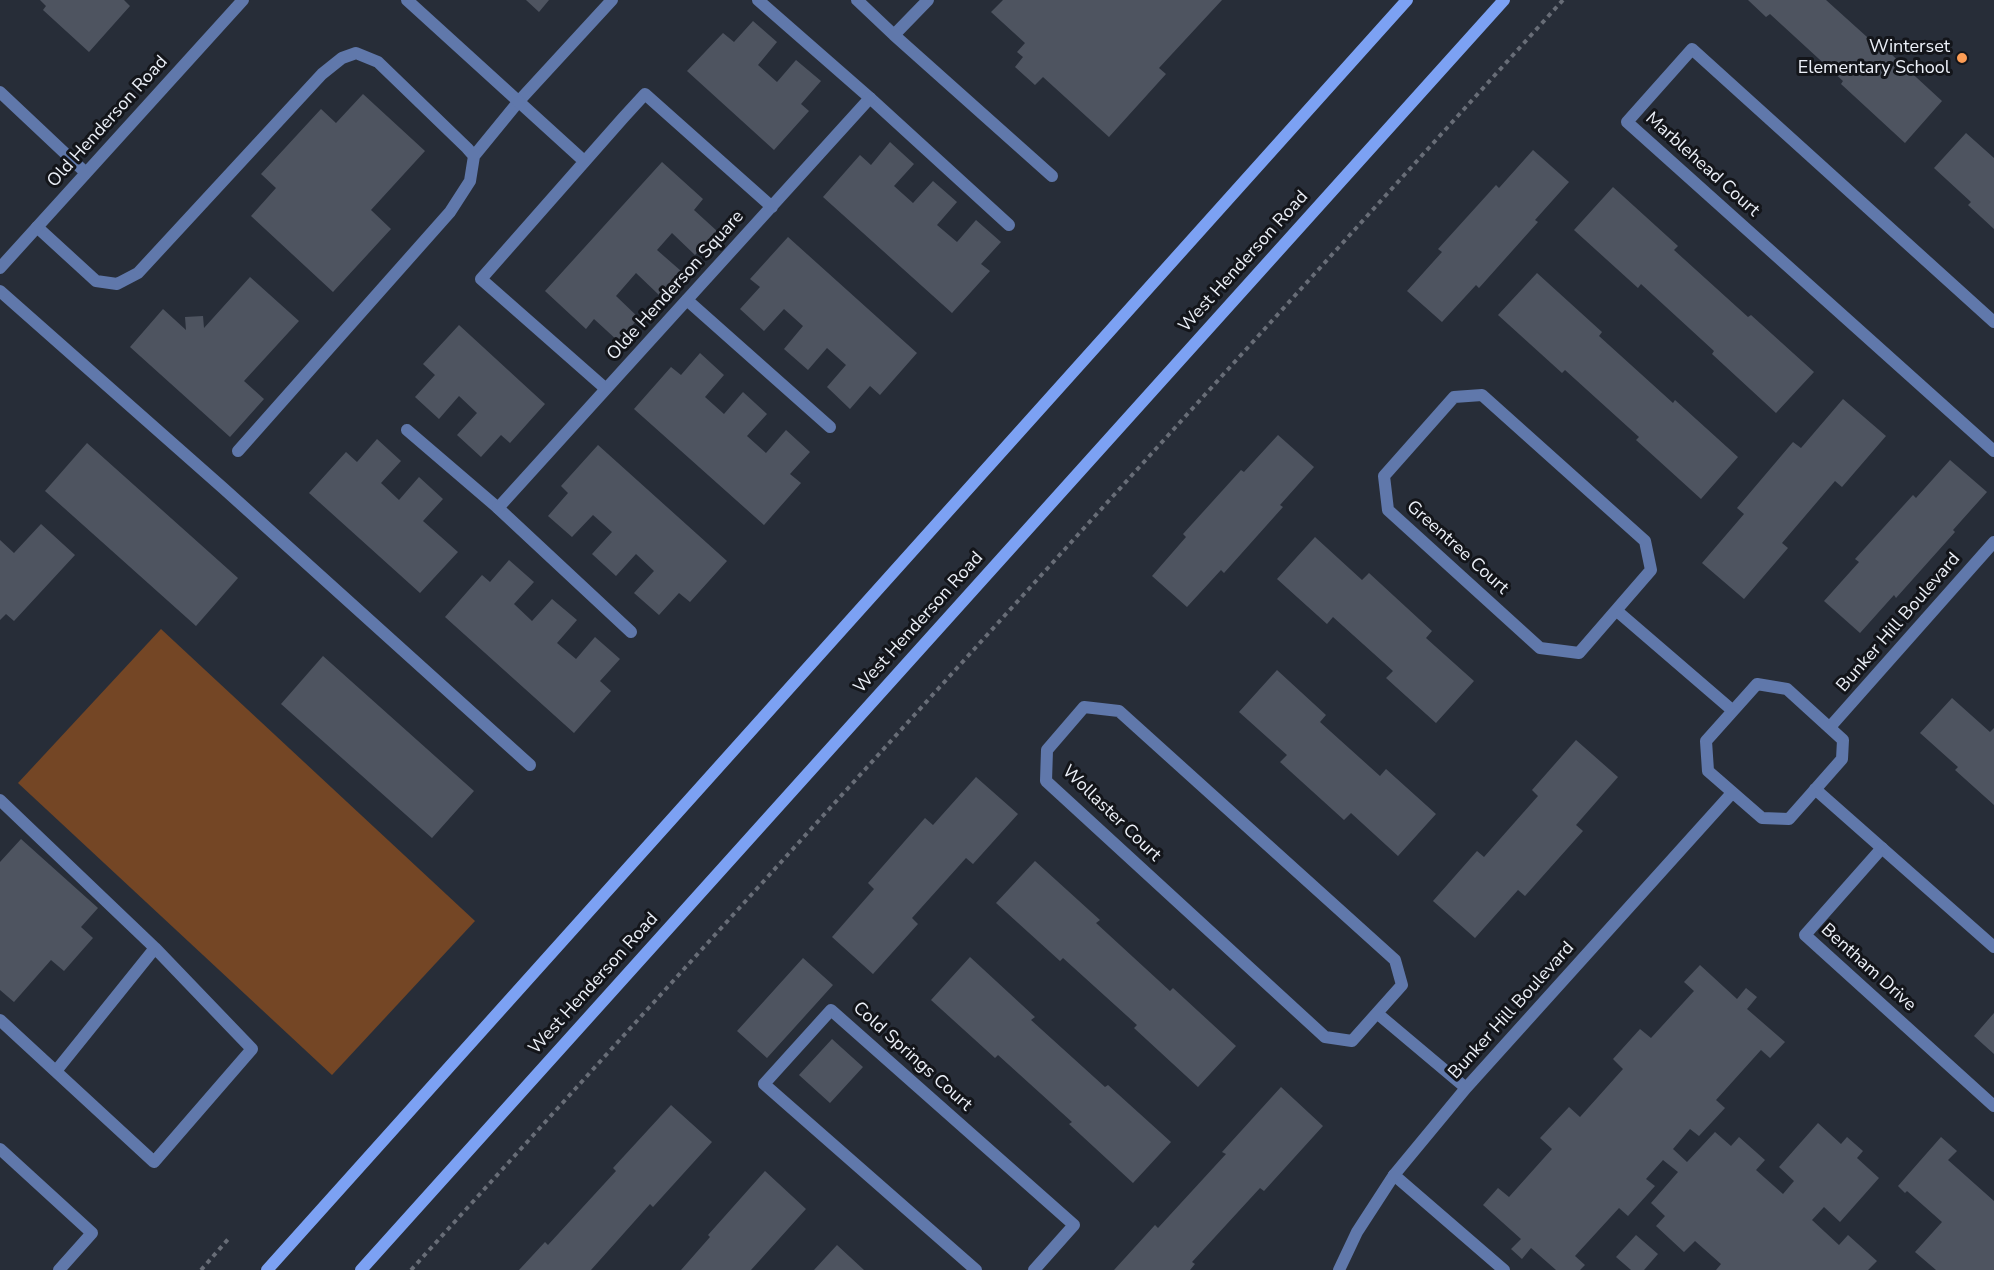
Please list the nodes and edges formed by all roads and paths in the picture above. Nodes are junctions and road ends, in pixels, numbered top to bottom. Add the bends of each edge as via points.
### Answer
1 (243, 0) edge
2 (407, 0) edge
3 (612, 0) edge
4 (758, 0) edge
5 (857, 0) edge
6 (928, 0) edge
7 (1407, 0) edge
8 (1504, 0) edge
9 (1563, 0) edge
10 (894, 35) junction
11 (0, 92) edge
12 (870, 98) junction
13 (519, 101) junction
14 (474, 156) junction
15 (584, 161) junction
16 (86, 173) junction
17 (1052, 176) dead end
18 (772, 207) junction
19 (1009, 225) dead end
20 (37, 227) junction
21 (0, 268) edge
22 (0, 291) edge
23 (687, 300) junction
24 (1994, 322) edge
25 (606, 389) junction
26 (830, 427) dead end
27 (407, 430) dead end
28 (238, 451) dead end
29 (1994, 451) edge
30 (498, 508) junction
31 (1994, 542) edge
32 (1617, 611) junction
33 (631, 633) dead end
34 (1732, 710) junction
35 (1830, 727) junction
36 (530, 765) dead end
37 (1815, 789) junction
38 (1732, 793) junction
39 (0, 800) edge
40 (1882, 848) junction
41 (1994, 947) edge
42 (155, 948) junction
43 (1378, 1014) junction
44 (0, 1020) edge
45 (56, 1071) junction
46 (1466, 1089) junction
47 (1994, 1106) edge
48 (2, 1155) edge
49 (1394, 1175) junction
50 (230, 1237) dead end
51 (59, 1270) edge
52 (201, 1270) edge
53 (267, 1270) edge
54 (361, 1270) edge
55 (411, 1270) edge
56 (976, 1270) edge
57 (1034, 1270) edge
58 (1340, 1270) edge
59 (1504, 1270) edge

1 - 16 street, Old Henderson Road
2 - 13 street
3 - 13 street
4 - 12 street
5 - 10 street
6 - 10 street
7 - 53 main road
8 - 54 main road, West Henderson Road
9 - 55 path
10 - 17 street
11 - 16 street
12 - 18 street, Olde Henderson Square
12 - 19 street
13 - 14 street
13 - 15 street
14 - 20 street via 378,62 356,53 342,58 322,74 138,273 117,284 96,282
14 - 28 street via 470,181 450,212
15 - 18 street, Olde Henderson Square via 645,94
15 - 25 street, Olde Henderson Square via 481,279
16 - 20 street, Old Henderson Road
18 - 23 street, Olde Henderson Square
20 - 21 street, Old Henderson Road
22 - 36 street
23 - 25 street, Olde Henderson Square
23 - 26 street
24 - 29 street, Marblehead Court via 1692,49 1627,122
25 - 30 street, Olde Henderson Square
27 - 30 street
30 - 33 street
31 - 35 street, Bunker Hill Boulevard
32 - 32 street, Greentree Court via 1651,570 1645,540 1482,395 1454,397 1384,476 1388,510 1540,648 1579,653
32 - 34 street
34 - 35 street via 1757,684 1787,688
34 - 38 street via 1706,741 1708,771
35 - 37 street via 1844,740 1842,759
37 - 38 street via 1789,819 1762,818
37 - 40 street
38 - 46 street, Bunker Hill Boulevard
39 - 42 street
40 - 41 street
40 - 47 street, Bentham Drive via 1805,935
42 - 45 street
42 - 45 street via 252,1048 154,1162
43 - 43 street, Wollaster Court via 1402,985 1395,960 1119,711 1084,707 1047,750 1046,781 1324,1037 1352,1041
43 - 46 street
44 - 45 street
46 - 49 street, Bunker Hill Boulevard
48 - 51 street via 92,1233
49 - 58 street, Bunker Hill Boulevard via 1357,1232
49 - 59 street
50 - 52 path
56 - 57 street, Cold Springs Court via 764,1084 831,1010 1074,1225

